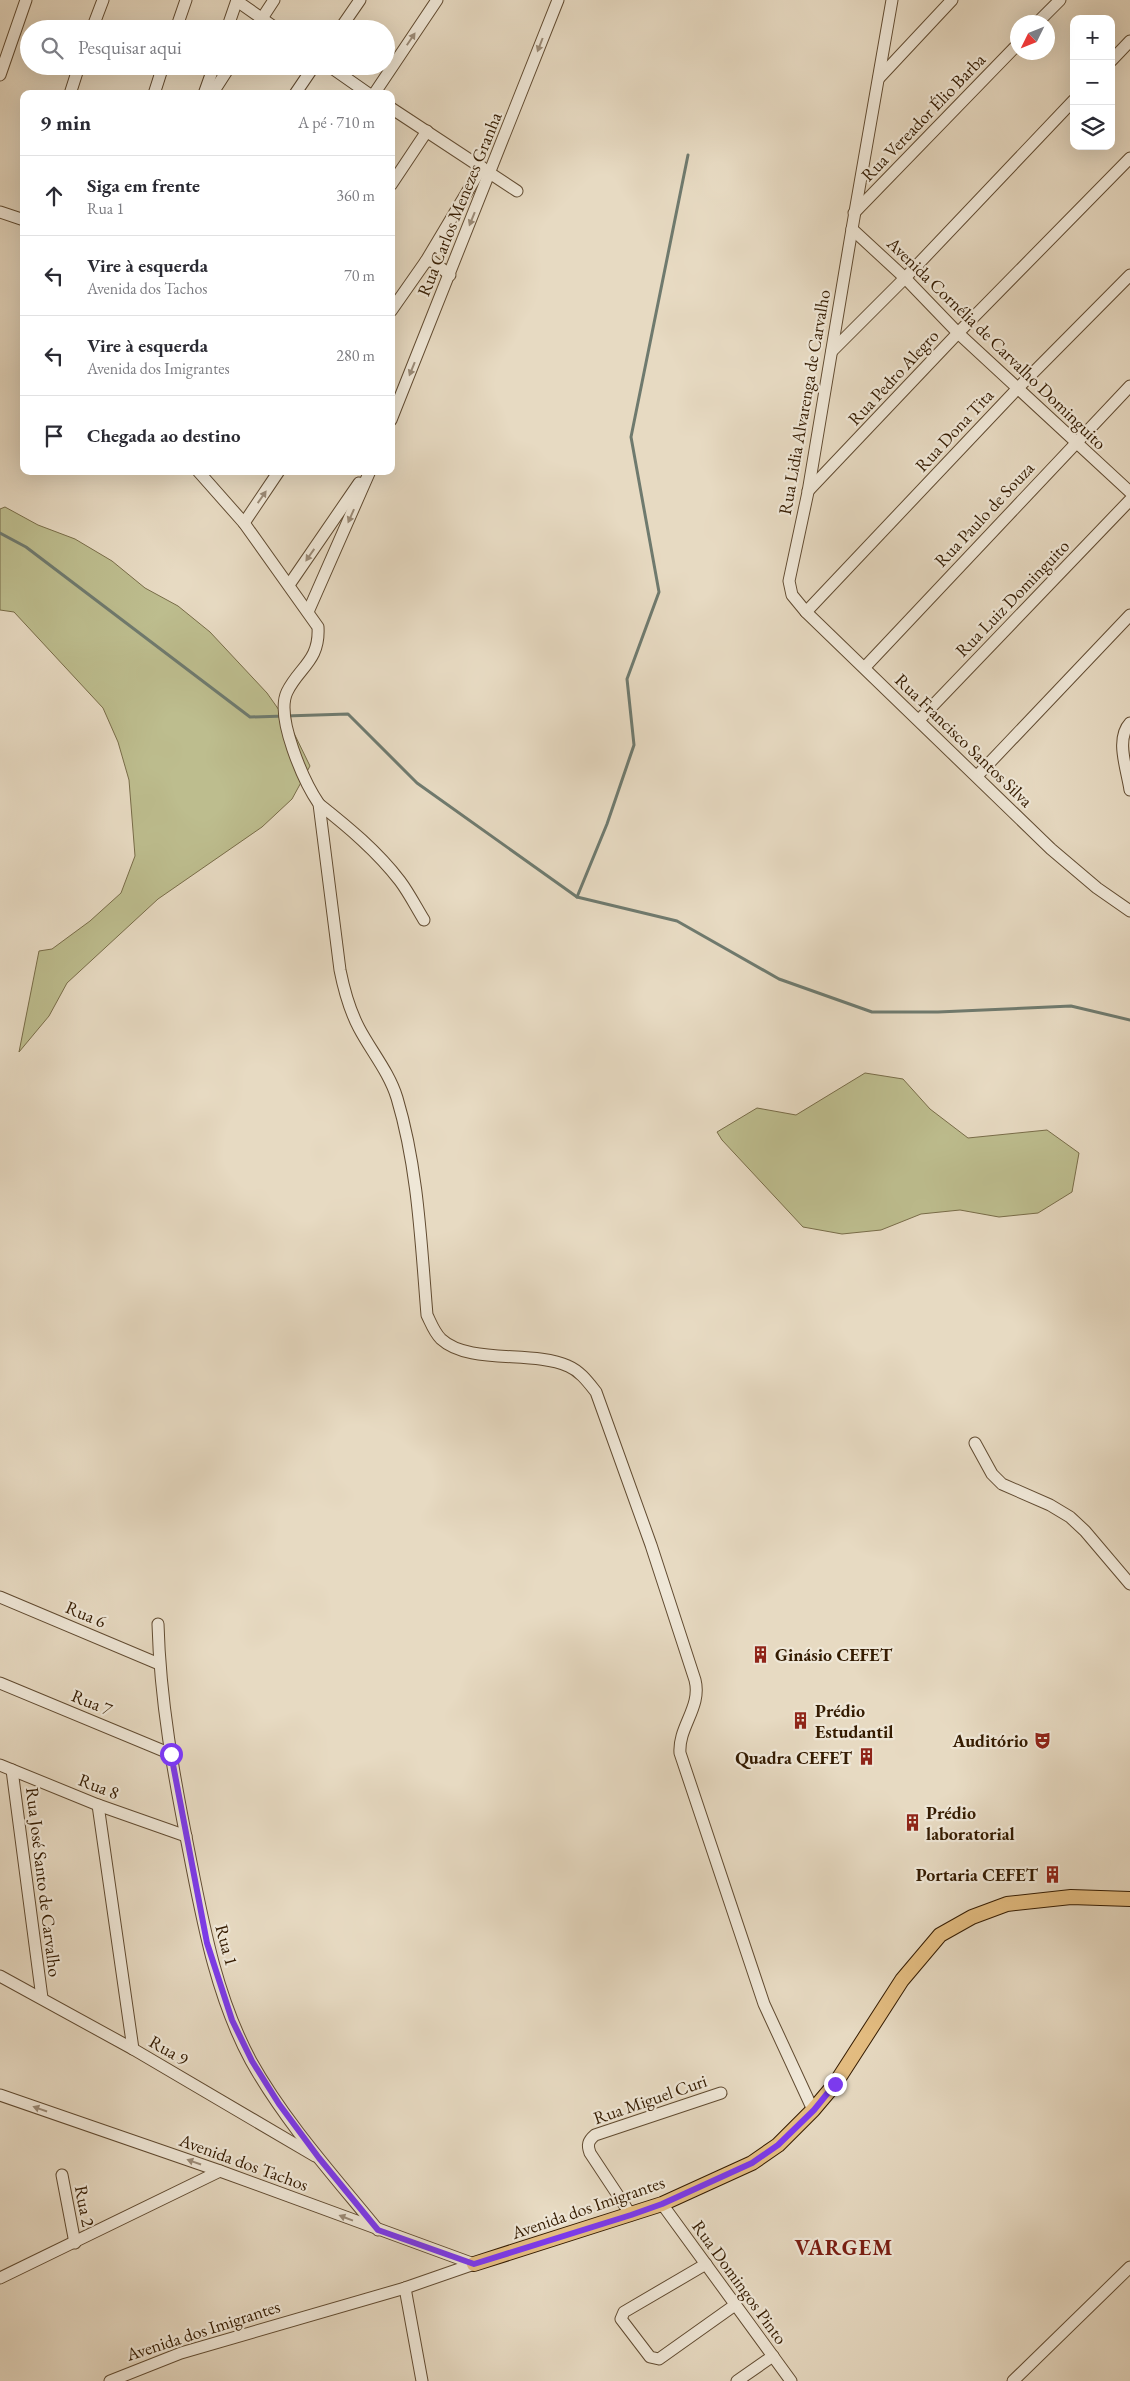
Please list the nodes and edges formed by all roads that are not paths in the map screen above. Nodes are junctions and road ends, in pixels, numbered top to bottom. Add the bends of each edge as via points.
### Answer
1 (26, 0) edge
2 (102, 0) edge
3 (186, 0) edge
4 (237, 0) edge
5 (274, 0) edge
6 (360, 0) edge
7 (438, 0) edge
8 (558, 0) edge
9 (892, 0) edge
10 (952, 0) edge
11 (1060, 0) edge
12 (1045, 15) edge
13 (262, 18) junction
14 (95, 20) edge
15 (179, 20) edge
16 (230, 20) edge
17 (265, 20) edge
18 (346, 20) edge
19 (1130, 41) edge
20 (1010, 52) edge
21 (1112, 60) edge
22 (395, 63) edge
23 (0, 75) edge
24 (76, 75) edge
25 (161, 75) edge
26 (211, 75) edge
27 (224, 75) edge
28 (308, 75) edge
29 (342, 75) edge
30 (387, 75) edge
31 (879, 78) junction
32 (71, 90) edge
33 (155, 90) edge
34 (205, 90) edge
35 (215, 90) edge
36 (298, 90) edge
37 (362, 90) edge
38 (377, 90) edge
39 (1070, 104) edge
40 (395, 111) edge
41 (427, 131) junction
42 (1130, 158) edge
43 (486, 170) junction
44 (395, 179) edge
45 (518, 191) dead end
46 (0, 212) edge
47 (854, 214) junction
48 (20, 219) edge
49 (852, 229) junction
50 (426, 260) junction
51 (450, 275) junction
52 (1130, 275) edge
53 (905, 278) junction
54 (395, 304) edge
55 (958, 333) junction
56 (832, 351) junction
57 (1130, 386) edge
58 (1018, 388) junction
59 (395, 410) edge
60 (1075, 442) junction
61 (202, 475) edge
62 (276, 475) edge
63 (366, 475) edge
64 (367, 475) edge
65 (808, 492) junction
66 (1130, 492) edge
67 (1130, 500) edge
68 (244, 522) junction
69 (789, 581) joint
70 (289, 585) junction
71 (308, 612) junction
72 (806, 612) junction
73 (1130, 615) edge
74 (865, 667) junction
75 (919, 720) junction
76 (1130, 723) edge
77 (977, 776) junction
78 (1130, 790) edge
79 (319, 804) junction
80 (1130, 911) edge
81 (424, 920) dead end
82 (975, 1443) dead end
83 (1130, 1584) edge
84 (0, 1597) edge
85 (158, 1624) dead end
86 (159, 1664) junction
87 (0, 1683) edge
88 (171, 1754) junction
89 (0, 1765) edge
90 (12, 1770) junction
91 (98, 1805) junction
92 (186, 1836) junction
93 (1128, 1900) edge
94 (0, 1976) edge
95 (42, 1998) junction
96 (133, 2049) junction
97 (721, 2093) dead end
98 (0, 2096) edge
99 (814, 2110) junction
100 (319, 2158) junction
101 (220, 2170) junction
102 (62, 2176) dead end
103 (662, 2204) junction
104 (631, 2215) junction
105 (378, 2230) junction
106 (75, 2243) junction
107 (474, 2264) junction
108 (706, 2264) junction
109 (1130, 2267) edge
110 (0, 2278) edge
111 (405, 2288) junction
112 (735, 2304) junction
113 (773, 2356) junction
114 (110, 2381) edge
115 (422, 2381) edge
116 (737, 2381) edge
117 (791, 2381) edge
118 (1013, 2381) edge

1 - 23 street
2 - 14 street
3 - 15 street
4 - 13 street
4 - 16 street
5 - 13 street
6 - 18 street
22 -> 7 street
8 -> 43 street, Rua Carlos Menezes Granha
9 - 31 street, Rua Lidia Alvarenga de Carvalho
10 - 31 street
11 - 12 street
13 - 17 street
19 - 21 street
20 - 47 street, Rua Vereador Élio Barba
24 - 32 street
25 - 33 street
26 - 34 street
27 - 35 street
28 - 36 street
29 - 37 street
38 -> 30 street
31 - 47 street, Rua Lidia Alvarenga de Carvalho
39 - 53 street
40 - 41 street
41 - 43 street
41 - 44 street
42 - 55 street, Rua Pedro Alegro
43 - 45 street
43 - 50 street
43 -> 51 street, Rua Carlos Menezes Granha
46 - 48 street
47 - 49 street, Rua Lidia Alvarenga de Carvalho
49 - 53 street, Avenida Cornélia de Carvalho Dominguito
49 - 56 street, Rua Lidia Alvarenga de Carvalho
50 - 51 street
50 - 54 street
51 -> 59 street, Rua Carlos Menezes Granha
52 - 58 street, Rua Dona Tita
53 - 55 street, Avenida Cornélia de Carvalho Dominguito
53 - 56 street
55 - 58 street, Avenida Cornélia de Carvalho Dominguito
55 - 65 street, Rua Pedro Alegro
56 - 65 street, Rua Lidia Alvarenga de Carvalho
57 - 60 street, Rua Paulo de Souza
58 - 60 street, Avenida Cornélia de Carvalho Dominguito
58 - 72 street, Rua Dona Tita
60 - 66 street, Avenida Cornélia de Carvalho Dominguito
60 - 74 street, Rua Paulo de Souza
61 - 68 street
68 -> 62 street
63 -> 70 street
64 -> 71 street
65 - 69 street, Rua Lidia Alvarenga de Carvalho
67 - 75 street, Rua Luiz Dominguito
68 - 70 street
69 - 72 street, Rua Francisco Santos Silva via 792,595
70 - 71 street
71 - 79 street via 319,633 309,663 287,692 284,708 290,742 306,786
72 - 74 street, Rua Francisco Santos Silva
73 - 77 street
74 - 75 street, Rua Francisco Santos Silva
75 - 77 street, Rua Francisco Santos Silva
76 - 78 street via 1122,740
77 - 80 street, Rua Francisco Santos Silva via 1051,849
79 - 81 street via 377,855 400,882
79 - 99 street via 346,996 359,1027 397,1096 404,1127 417,1195 427,1315 436,1333 448,1344 478,1354 545,1360 568,1366 584,1376 596,1392 696,1680 696,1702 682,1737 680,1753 764,2004
82 - 83 street via 992,1474 1002,1484 1050,1505 1070,1518
84 - 86 street, Rua 6
85 - 86 street, Rua 1
86 - 88 street, Rua 1
87 - 88 street, Rua 7
88 - 92 street, Rua 1
89 - 90 street, Rua 8
90 - 91 street, Rua 8
90 - 95 street, Rua José Santo de Carvalho
91 - 92 street, Rua 8
91 - 96 street
92 - 100 street, Rua 1 via 207,1943 232,2020 252,2061 279,2104
93 - 99 main road, Avenida dos Imigrantes via 1072,1897 1007,1904 972,1917 940,1935 902,1980 835,2084
94 - 95 street, Rua 9
95 - 96 street, Rua 9
96 - 100 street, Rua 9
97 - 104 street, Rua Miguel Curi via 589,2140 587,2147 590,2153
101 -> 98 street, Avenida dos Tachos
99 - 103 main road, Avenida dos Imigrantes via 778,2145 752,2163
100 - 105 street, Rua 1
105 -> 101 street, Avenida dos Tachos
101 - 106 street
102 - 106 street, Rua 2
103 - 104 main road, Avenida dos Imigrantes
103 - 108 street, Rua Domingos Pinto
104 - 107 main road, Avenida dos Imigrantes
105 - 107 street, Avenida dos Tachos
106 - 110 street
107 - 111 street, Avenida dos Imigrantes
108 - 112 street, Rua Domingos Pinto
108 - 112 street via 624,2312 621,2319 650,2357 659,2359
109 - 118 street
111 - 114 street, Avenida dos Imigrantes via 181,2353
111 - 115 street
112 - 113 street, Rua Domingos Pinto
113 - 116 street
113 - 117 street, Rua Domingos Pinto

